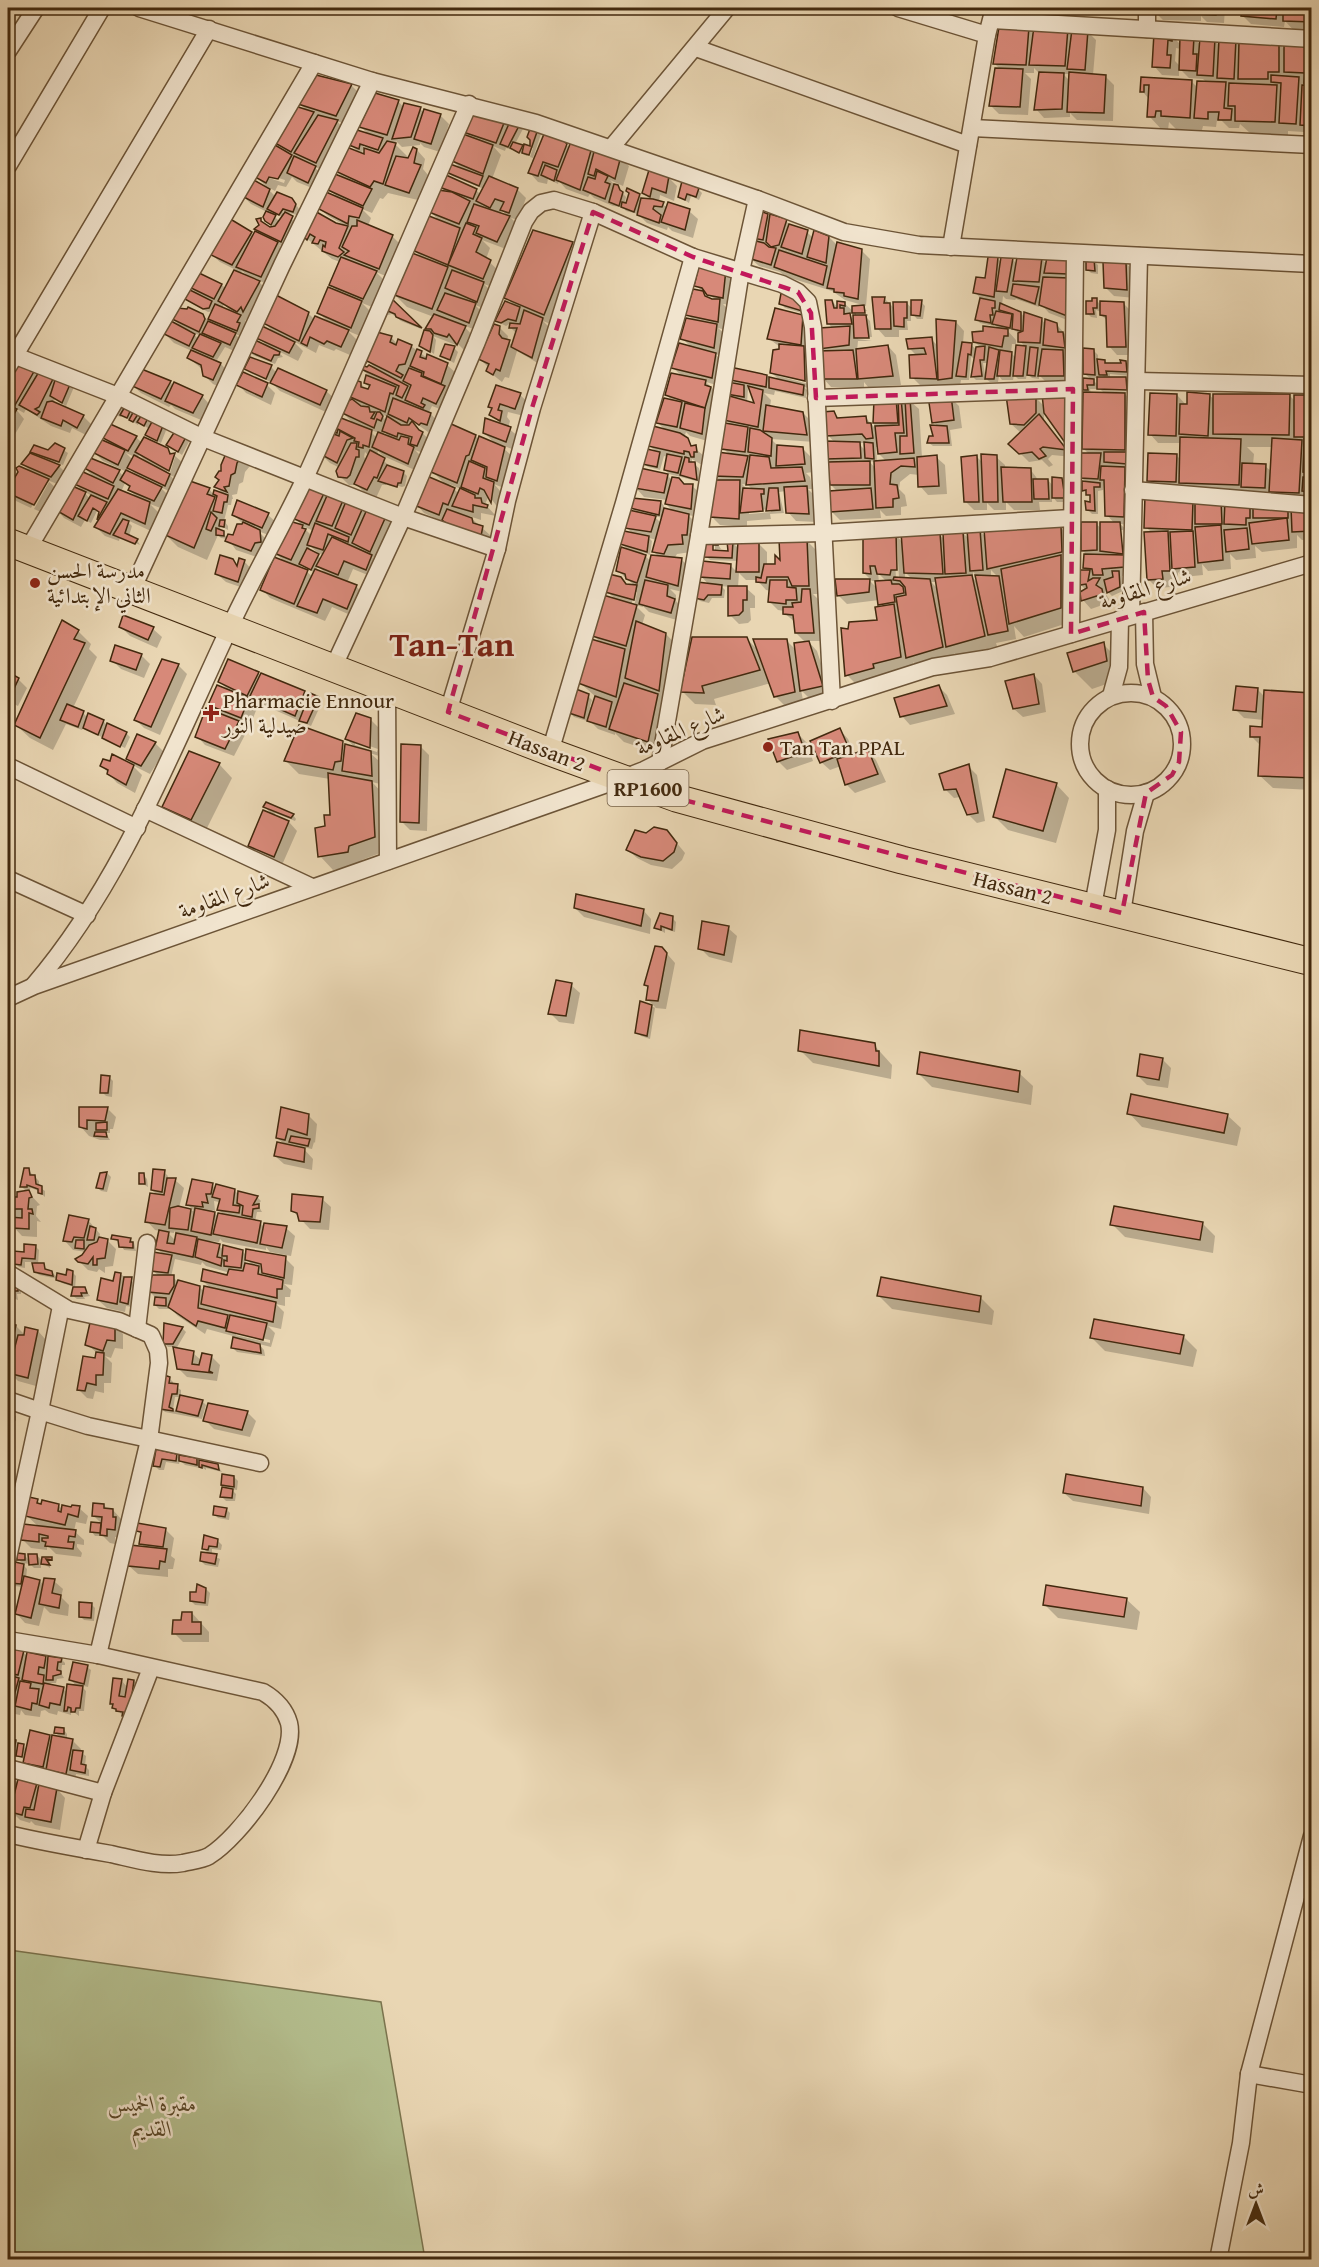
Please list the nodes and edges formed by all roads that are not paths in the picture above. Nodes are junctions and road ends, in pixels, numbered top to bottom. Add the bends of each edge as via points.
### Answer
1 (36, 8) edge
2 (102, 8) edge
3 (139, 8) edge
4 (727, 8) edge
5 (898, 8) edge
6 (1147, 8) edge
7 (991, 21) edge
8 (209, 29) junction
9 (1147, 29) junction
10 (1311, 39) edge
11 (696, 48) junction
12 (8, 51) edge
13 (314, 63) junction
14 (372, 81) junction
15 (469, 104) junction
16 (972, 128) junction
17 (1311, 145) edge
18 (968, 146) junction
19 (611, 148) junction
20 (8, 166) edge
21 (757, 199) junction
22 (593, 212) junction
23 (951, 247) junction
24 (1075, 254) junction
25 (693, 256) junction
26 (1139, 256) junction
27 (1311, 264) edge
28 (741, 271) junction
29 (10, 358) edge
30 (1137, 381) junction
31 (1311, 385) edge
32 (1073, 389) junction
33 (118, 396) junction
34 (816, 398) junction
35 (201, 437) junction
36 (305, 478) junction
37 (1133, 490) junction
38 (1311, 505) edge
39 (403, 517) junction
40 (1071, 518) junction
41 (823, 533) junction
42 (699, 536) junction
43 (18, 545) edge
44 (497, 549) junction
45 (1311, 563) edge
46 (132, 590) junction
47 (1132, 615) junction
48 (229, 627) junction
49 (1071, 634) junction
50 (333, 668) junction
51 (387, 688) junction
52 (1111, 696) junction
53 (1153, 697) junction
54 (832, 701) junction
55 (448, 712) junction
56 (550, 752) junction
57 (660, 762) junction
58 (8, 766) edge
59 (621, 778) junction
60 (1107, 789) junction
61 (1146, 793) junction
62 (145, 809) junction
63 (137, 828) junction
64 (388, 861) junction
65 (8, 879) edge
66 (312, 887) junction
67 (1093, 906) junction
68 (1122, 913) junction
69 (87, 915) junction
70 (1311, 962) edge
71 (34, 986) junction
72 (8, 998) edge
73 (147, 1243) dead end
74 (8, 1274) edge
75 (61, 1306) junction
76 (137, 1329) junction
77 (8, 1400) edge
78 (40, 1411) junction
79 (149, 1440) junction
80 (260, 1463) dead end
81 (12, 1520) edge
82 (8, 1558) edge
83 (8, 1640) edge
84 (98, 1655) junction
85 (151, 1668) junction
86 (8, 1768) edge
87 (103, 1793) junction
88 (8, 1834) edge
89 (1311, 1836) edge
90 (86, 1850) junction
91 (1249, 2074) junction
92 (1311, 2085) edge
93 (1218, 2259) edge

1 - 12 street
2 - 20 street
3 - 8 street
4 - 11 street
5 - 7 street
6 - 9 street
7 - 9 street
7 - 16 street
8 - 13 street
8 - 29 street
9 - 10 street
11 - 18 street
11 - 19 street
13 - 14 street
13 - 33 street
14 - 15 street
14 - 35 street
15 - 19 street
15 - 36 street
16 - 17 street
16 - 18 street
18 - 23 street
19 - 21 street
21 - 23 street via 844,232
21 - 28 street
22 - 25 street
22 - 39 street via 554,200 531,210
22 - 44 street via 529,418
23 - 24 street
24 - 26 street
24 - 32 street
25 - 28 street
25 - 56 street
26 - 27 street
26 - 30 street
28 - 34 street via 782,284 808,302 812,313
28 - 42 street
29 - 33 street
30 - 31 street
30 - 37 street
32 - 34 street
32 - 40 street
33 - 35 street
33 - 43 street
34 - 41 street
35 - 36 street
35 - 46 street
36 - 39 street
36 - 48 street
37 - 38 street
37 - 47 street
39 - 44 street
39 - 50 street
40 - 41 street
40 - 49 street
41 - 42 street
41 - 54 street
42 - 57 street
43 - 46 main road, Hassan 2 / RP1600
44 - 55 street
45 - 47 street, شارع المقاومة
46 - 48 main road, Hassan 2 / RP1600
47 - 49 street, شارع المقاومة
47 - 52 street
47 - 53 street
48 - 50 main road, Hassan 2 / RP1600
48 - 62 street
49 - 54 street, شارع المقاومة via 990,658 933,666
50 - 51 main road, Hassan 2 / RP1600
51 - 55 main road, Hassan 2 / RP1600
51 - 64 street
52 - 53 street via 1139,693
52 - 60 street via 1086,718 1080,733 1084,766
53 - 61 street via 1176,717 1183,747 1172,775
54 - 57 street, شارع المقاومة via 702,741
55 - 56 main road, Hassan 2 / RP1600
56 - 59 main road, Hassan 2 / RP1600
57 - 59 street, شارع المقاومة
58 - 63 street
59 - 64 street, شارع المقاومة
59 - 67 main road, Hassan 2 / RP1600 via 725,813
60 - 61 street via 1120,794
60 - 67 street via 1107,830
61 - 68 street via 1135,831
62 - 63 street
62 - 66 street
63 - 69 street
64 - 66 street, شارع المقاومة
65 - 69 street
66 - 71 street, شارع المقاومة
67 - 68 main road, Hassan 2 / RP1600
68 - 70 main road, Hassan 2 / RP1600
69 - 71 street
71 - 72 street, شارع المقاومة
73 - 76 street
74 - 75 street
75 - 76 street
75 - 78 street
76 - 79 street via 151,1335 158,1351
77 - 78 street
78 - 79 street
78 - 81 street
79 - 80 street
79 - 84 street
81 - 82 street
83 - 84 street
84 - 85 street
85 - 87 street
85 - 90 street via 263,1692 273,1698 289,1724 286,1754 271,1784 236,1834 208,1857 166,1865
86 - 87 street
87 - 90 street
88 - 90 street
89 - 91 street
91 - 92 street
91 - 93 street via 1241,2143

